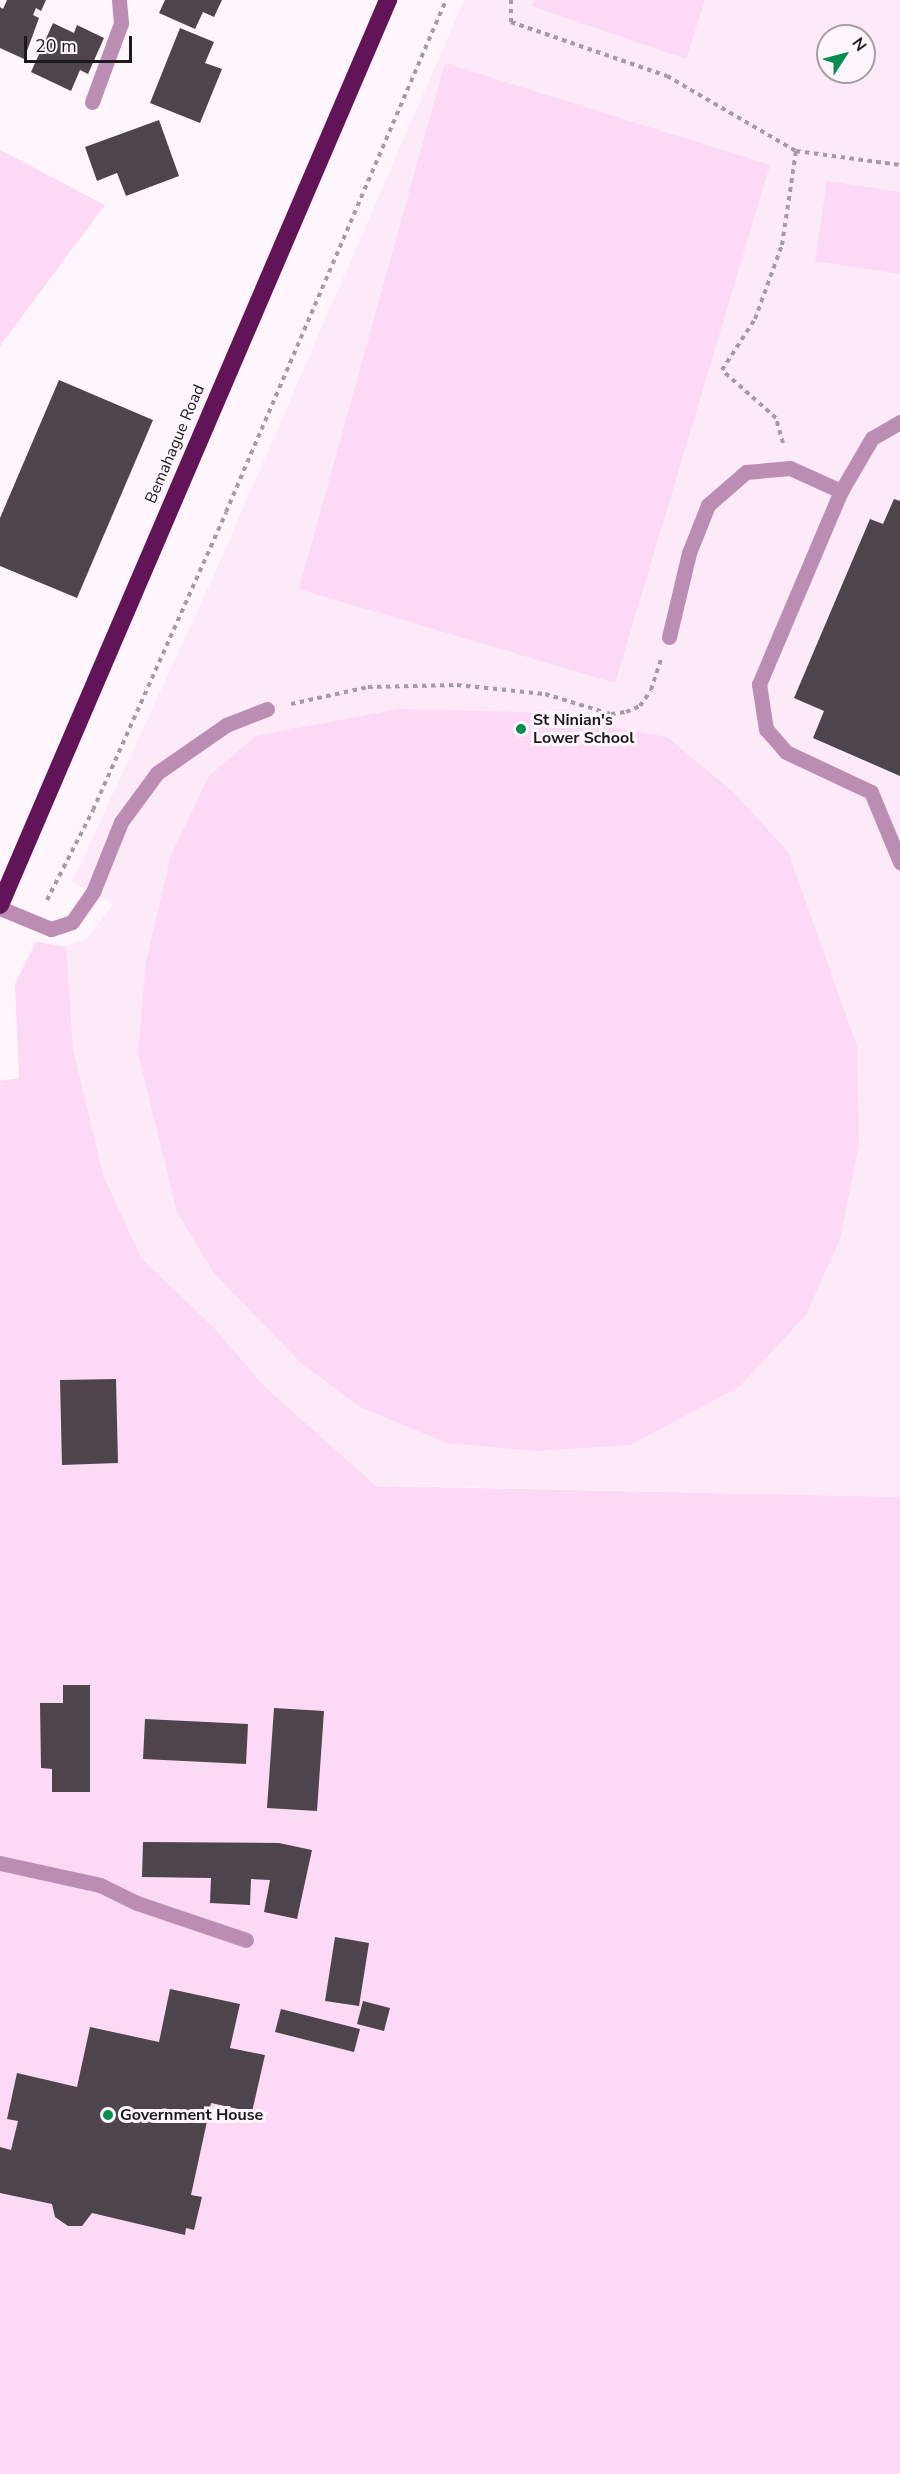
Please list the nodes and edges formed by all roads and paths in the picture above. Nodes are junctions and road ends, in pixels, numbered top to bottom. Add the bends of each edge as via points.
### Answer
1 (119, 0) edge
2 (388, 0) edge
3 (446, 0) edge
4 (511, 0) edge
5 (92, 102) dead end
6 (796, 151) junction
7 (900, 165) edge
8 (900, 423) edge
9 (790, 468) junction
10 (841, 491) junction
11 (669, 637) joint
12 (267, 709) joint
13 (900, 862) edge
14 (44, 906) dead end
15 (0, 907) edge
16 (0, 1863) edge
17 (246, 1940) dead end

1 - 5 street via 121,23
2 - 15 highway, Bemahague Road
3 - 14 path via 93,810
4 - 6 path via 511,22 667,76
6 - 7 path
6 - 9 path via 782,245 755,319 722,370 776,418
8 - 10 street via 872,438
9 - 10 street
9 - 11 street via 746,472 708,505 689,553
10 - 13 street via 759,684 766,729 786,752 871,792
11 - 12 path via 651,690 640,706 626,712 611,714 545,694 457,685 368,687
12 - 15 street via 226,725 157,773 121,822 93,892 72,922 51,929
16 - 17 street via 100,1885 137,1903

